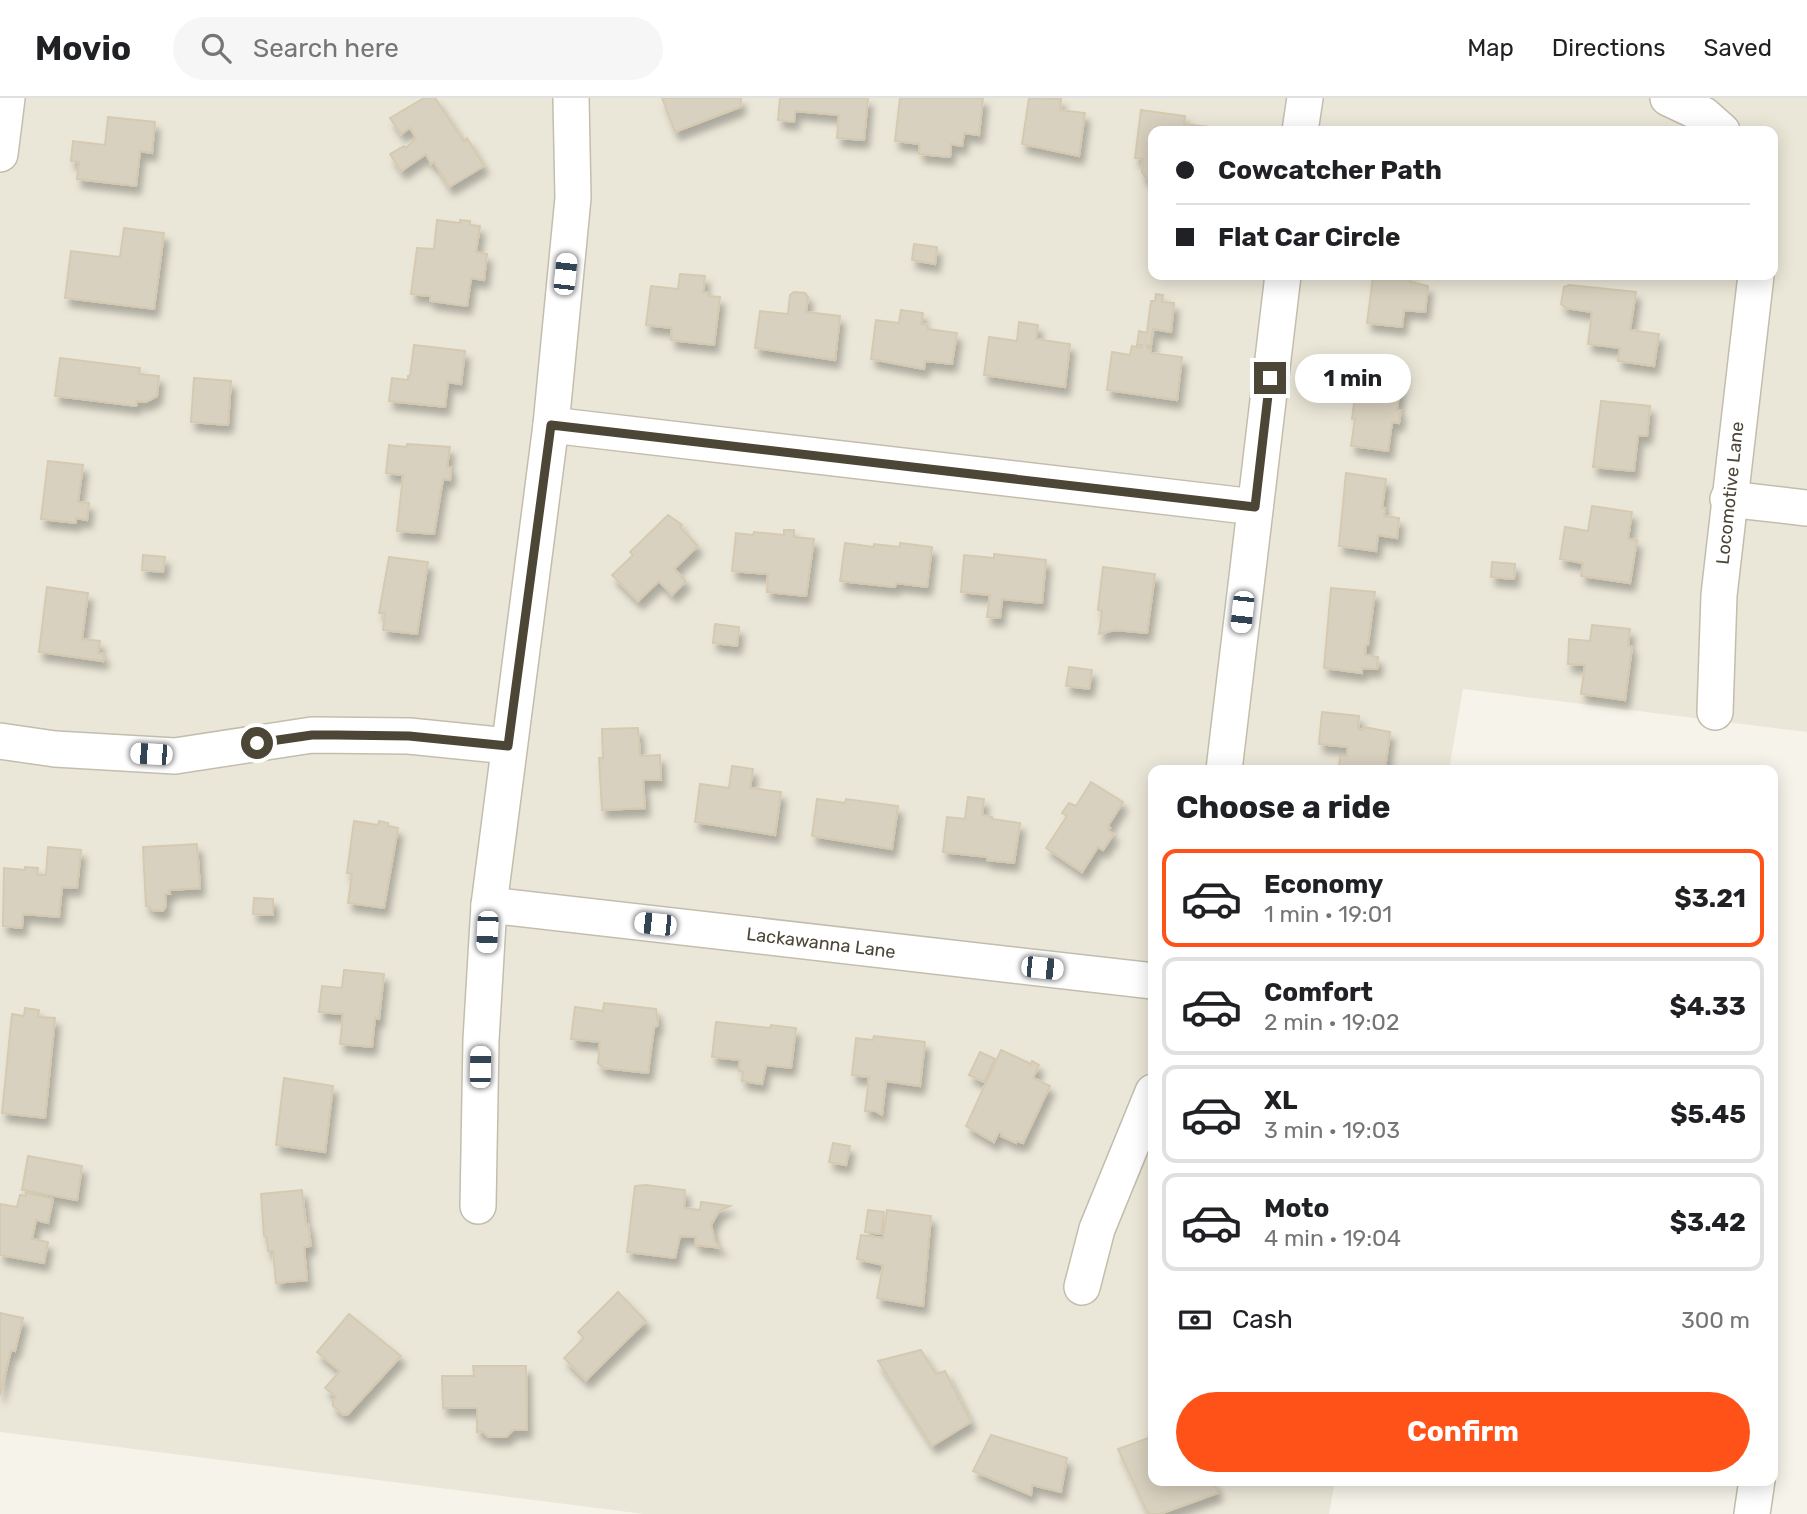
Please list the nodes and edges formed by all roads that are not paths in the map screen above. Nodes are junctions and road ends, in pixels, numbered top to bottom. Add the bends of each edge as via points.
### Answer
1 (6, 98) edge
2 (571, 98) edge
3 (1304, 98) edge
4 (1668, 98) edge
5 (1301, 126) edge
6 (1716, 126) edge
7 (0, 153) edge
8 (1282, 280) edge
9 (1755, 280) edge
10 (551, 425) junction
11 (1728, 499) junction
12 (1255, 507) junction
13 (1807, 508) edge
14 (1715, 712) dead end
15 (0, 741) edge
16 (508, 746) junction
17 (1225, 765) edge
18 (489, 905) junction
19 (1148, 980) edge
20 (1148, 1104) edge
21 (478, 1206) dead end
22 (1082, 1287) dead end
23 (1756, 1486) edge
24 (1752, 1514) edge

1 - 7 street
2 - 10 street via 573,198
3 - 5 street
4 - 6 street
8 - 12 street
9 - 11 street, Locomotive Lane
10 - 12 street
10 - 16 street
11 - 13 street
11 - 14 street, Locomotive Lane via 1718,595
12 - 17 street
15 - 16 street via 175,756 312,735 409,736
16 - 18 street
18 - 19 street, Lackawanna Lane
18 - 21 street
20 - 22 street via 1097,1229
23 - 24 street

